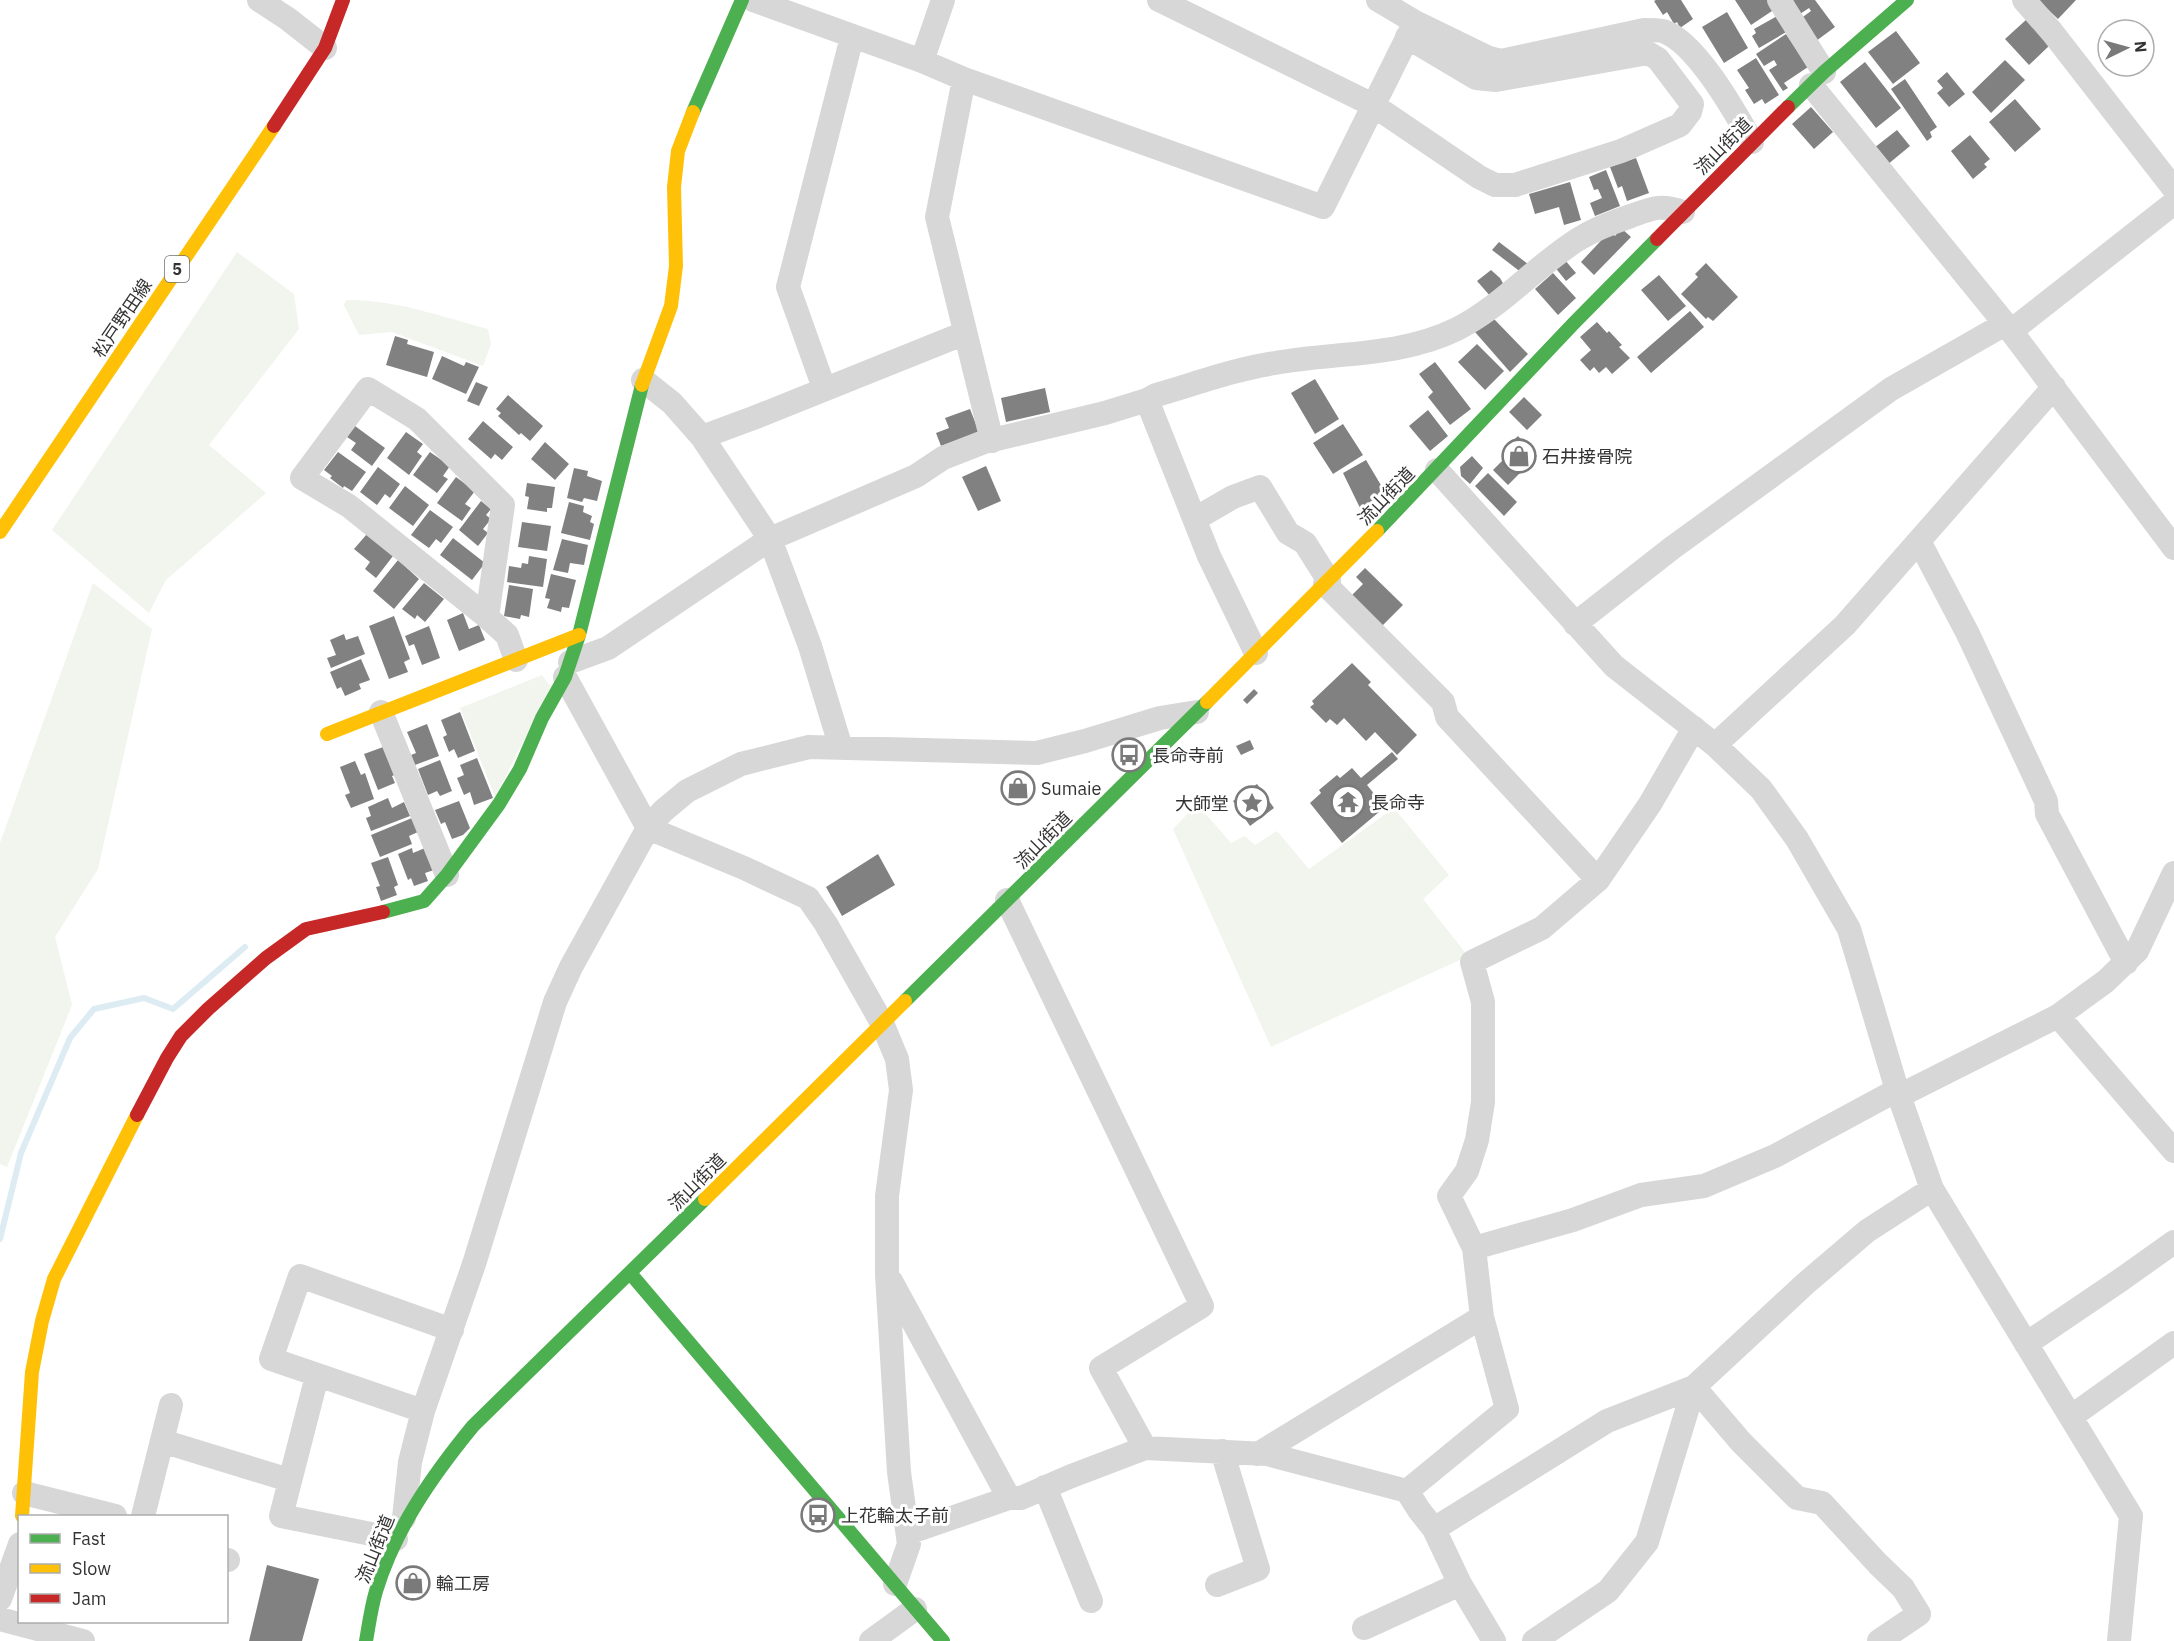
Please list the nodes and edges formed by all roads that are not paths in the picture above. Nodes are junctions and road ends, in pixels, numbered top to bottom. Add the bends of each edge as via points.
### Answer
1 (259, 0) edge
2 (343, 0) edge
3 (742, 0) edge
4 (753, 0) edge
5 (944, 0) edge
6 (1159, 0) edge
7 (1378, 0) edge
8 (1779, 0) edge
9 (1907, 0) edge
10 (2024, 0) edge
11 (1411, 29) junction
12 (852, 37) junction
13 (325, 48) junction
14 (922, 61) junction
15 (964, 78) junction
16 (1817, 79) junction
17 (1373, 105) junction
18 (1752, 142) junction
19 (2174, 189) edge
20 (2174, 203) edge
21 (1683, 212) junction
22 (2008, 328) junction
23 (964, 333) junction
24 (642, 380) junction
25 (2055, 387) junction
26 (825, 388) junction
27 (1147, 400) junction
28 (702, 437) junction
29 (992, 441) junction
30 (1437, 470) junction
31 (1195, 519) junction
32 (0, 532) edge
33 (770, 539) junction
34 (1919, 542) junction
35 (2174, 548) edge
36 (1327, 582) junction
37 (487, 617) junction
38 (1575, 624) junction
39 (579, 635) junction
40 (1256, 652) junction
41 (516, 660) junction
42 (567, 670) junction
43 (381, 712) junction
44 (1197, 712) junction
45 (1694, 728) junction
46 (327, 734) dead end
47 (1715, 745) junction
48 (842, 748) junction
49 (648, 828) junction
50 (2174, 873) edge
51 (447, 875) junction
52 (1598, 880) junction
53 (1007, 900) junction
54 (2126, 963) junction
55 (2058, 1016) junction
56 (882, 1023) junction
57 (1898, 1093) junction
58 (2174, 1151) edge
59 (1932, 1189) junction
60 (2174, 1242) edge
61 (1474, 1248) junction
62 (630, 1273) junction
63 (887, 1275) junction
64 (1482, 1317) junction
65 (452, 1330) junction
66 (2174, 1343) edge
67 (2026, 1344) junction
68 (317, 1376) junction
69 (1694, 1387) junction
70 (171, 1405) dead end
71 (423, 1411) junction
72 (2072, 1416) junction
73 (162, 1441) junction
74 (1145, 1448) junction
75 (1222, 1451) junction
76 (1258, 1454) junction
77 (289, 1480) junction
78 (1045, 1487) junction
79 (1407, 1491) junction
80 (1009, 1498) junction
81 (23, 1505) edge
82 (108, 1515) edge
83 (143, 1515) edge
84 (1434, 1529) junction
85 (400, 1531) junction
86 (908, 1533) junction
87 (18, 1550) edge
88 (895, 1584) junction
89 (1460, 1584) junction
90 (1217, 1585) dead end
91 (0, 1599) edge
92 (1091, 1601) dead end
93 (915, 1609) junction
94 (0, 1618) edge
95 (18, 1623) edge
96 (18, 1623) edge
97 (1364, 1628) dead end
98 (2114, 1637) edge
99 (371, 1639) edge
100 (83, 1641) edge
101 (871, 1641) edge
102 (943, 1641) edge
103 (1494, 1641) edge
104 (1534, 1641) edge
105 (1879, 1641) edge

1 - 13 street
2 - 13 street, 松戸野田線 / 5
3 - 24 street via 678,151 674,187 676,266 671,306
4 - 12 street
5 - 14 street
6 - 17 street
7 - 11 street
8 - 16 street
9 - 16 street, 流山街道
10 - 19 street
11 - 17 street
11 - 17 street via 1476,78 1496,80 1648,53 1658,59 1692,104 1690,112 1680,125 1621,151 1515,185 1495,185
11 - 18 street via 1501,60 1644,30 1662,31 1682,42 1705,69
12 - 14 street
12 - 26 street via 788,287
13 - 32 street, 松戸野田線 / 5
14 - 15 street
15 - 17 street via 1323,207
15 - 23 street via 937,217
16 - 18 street, 流山街道
16 - 22 street
18 - 21 street, 流山街道
20 - 22 street
21 - 27 street via 1656,207 1579,239 1502,301 1457,329 1417,345 1274,363
21 - 30 street, 流山街道
22 - 25 street
22 - 38 street via 1891,389 1672,548
23 - 26 street
23 - 29 street
24 - 28 street via 672,403
24 - 39 street
25 - 34 street
25 - 35 street
26 - 28 street
27 - 29 street
27 - 31 street
28 - 33 street
29 - 33 street via 943,458 916,476
30 - 36 street, 流山街道
30 - 38 street
31 - 36 street via 1260,487 1288,533 1305,543
31 - 40 street
33 - 42 street via 608,648
33 - 48 street
34 - 47 street via 1845,625
34 - 54 street via 1983,665 2046,801 2047,814
36 - 40 street, 流山街道
36 - 52 street via 1443,702 1447,717
37 - 37 street via 503,504 417,419 368,389 302,478 349,506
37 - 41 street via 507,635
38 - 45 street via 1614,666
39 - 41 street
39 - 42 street
40 - 44 street, 流山街道
41 - 43 street
42 - 49 street
42 - 51 street via 500,804
43 - 46 street
43 - 51 street
44 - 48 street via 1160,718 1037,753
44 - 53 street, 流山街道
45 - 47 street
45 - 52 street via 1650,804
47 - 57 street via 1761,789 1797,839 1850,929
48 - 49 street via 809,747 741,764 687,791
49 - 56 street via 808,898
49 - 65 street via 555,1002
50 - 54 street via 2137,951
51 - 81 street via 424,901 306,929 266,958 181,1036 54,1279 32,1372
52 - 61 street via 1542,928 1472,963 1483,1002 1483,1102 1467,1171 1449,1196
53 - 56 street, 流山街道
53 - 74 street via 1202,1306 1101,1368
54 - 55 street
55 - 57 street
55 - 58 street
56 - 62 street, 流山街道
56 - 63 street via 897,1059 901,1090 887,1196
57 - 59 street
57 - 61 street via 1775,1156 1704,1186 1641,1195 1574,1220
59 - 67 street
59 - 69 street via 1867,1231
60 - 67 street
61 - 64 street
62 - 85 street, 流山街道 via 473,1425 428,1485
62 - 88 street
63 - 80 street
63 - 86 street via 899,1472
64 - 76 street
64 - 79 street via 1507,1408
65 - 68 street via 300,1276 271,1359
65 - 71 street
66 - 72 street
67 - 72 street
68 - 71 street
68 - 77 street
69 - 84 street via 1607,1422
69 - 104 street via 1647,1542 1608,1591
69 - 105 street via 1797,1498 1822,1503 1903,1588 1919,1614
70 - 73 street
71 - 85 street via 410,1462
72 - 98 street via 2131,1516
73 - 77 street
73 - 83 street
74 - 75 street
74 - 78 street
75 - 76 street
75 - 90 street via 1258,1569
76 - 79 street
77 - 85 street via 281,1516
78 - 80 street via 1021,1498
78 - 92 street
79 - 84 street
80 - 86 street
81 - 82 street
84 - 89 street
85 - 99 street, 流山街道 via 376,1591
86 - 88 street via 909,1544
87 - 91 street
88 - 93 street
89 - 97 street
89 - 103 street
93 - 101 street
93 - 102 street
94 - 96 street
95 - 100 street

